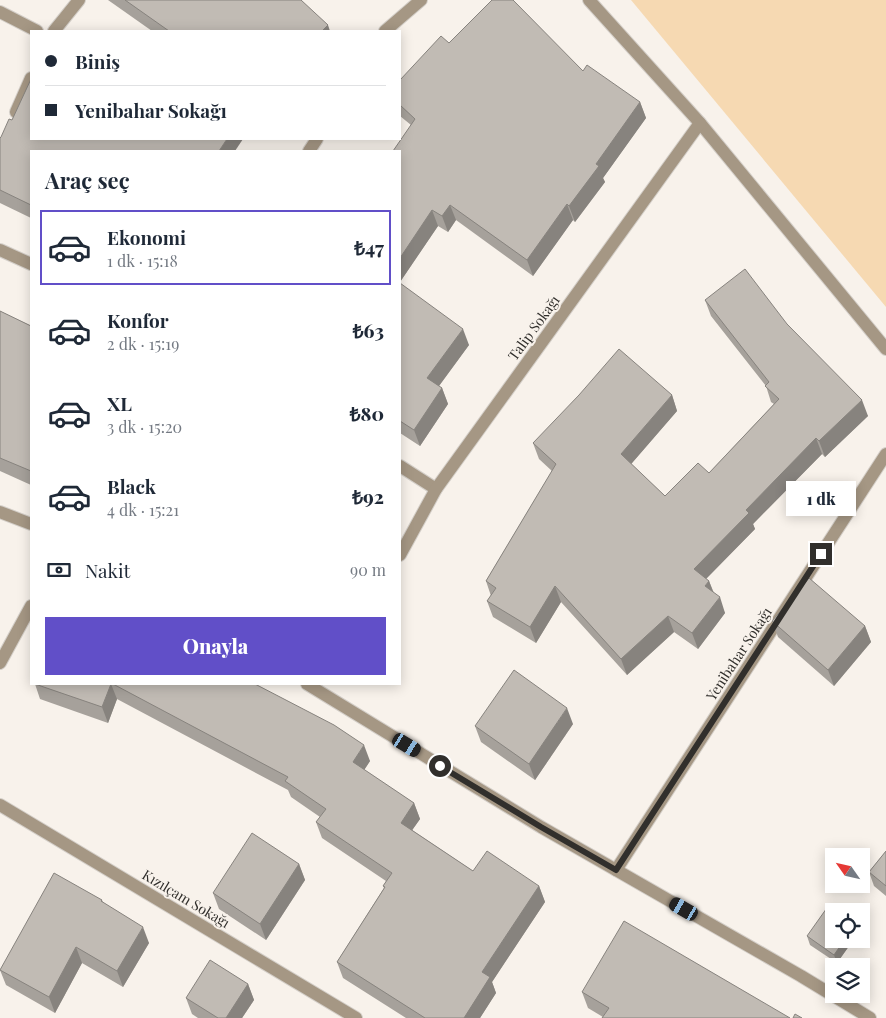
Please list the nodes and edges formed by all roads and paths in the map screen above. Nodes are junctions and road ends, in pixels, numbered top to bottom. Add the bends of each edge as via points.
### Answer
1 (79, 0) edge
2 (421, 0) edge
3 (589, 0) edge
4 (0, 12) edge
5 (35, 30) edge
6 (55, 30) edge
7 (387, 30) edge
8 (30, 80) edge
9 (12, 122) edge
10 (700, 123) junction
11 (0, 250) edge
12 (30, 264) edge
13 (886, 349) edge
14 (886, 454) edge
15 (401, 467) edge
16 (436, 489) junction
17 (0, 512) edge
18 (30, 524) edge
19 (401, 553) edge
20 (30, 608) edge
21 (0, 663) edge
22 (311, 685) edge
23 (326, 689) edge
24 (0, 805) edge
25 (616, 870) junction
26 (356, 1018) edge
27 (870, 1018) edge

1 - 6 street
2 - 7 street
3 - 10 street
4 - 5 street
8 - 9 street
10 - 13 street
10 - 16 street, Talip Sokağı
11 - 12 street
14 - 25 street, Yenibahar Sokağı
15 - 16 street
16 - 19 street, Talip Sokağı
17 - 18 street
20 - 21 street
22 - 23 street
23 - 25 street via 541,827
24 - 26 street, Kızılçam Sokağı
25 - 27 street

